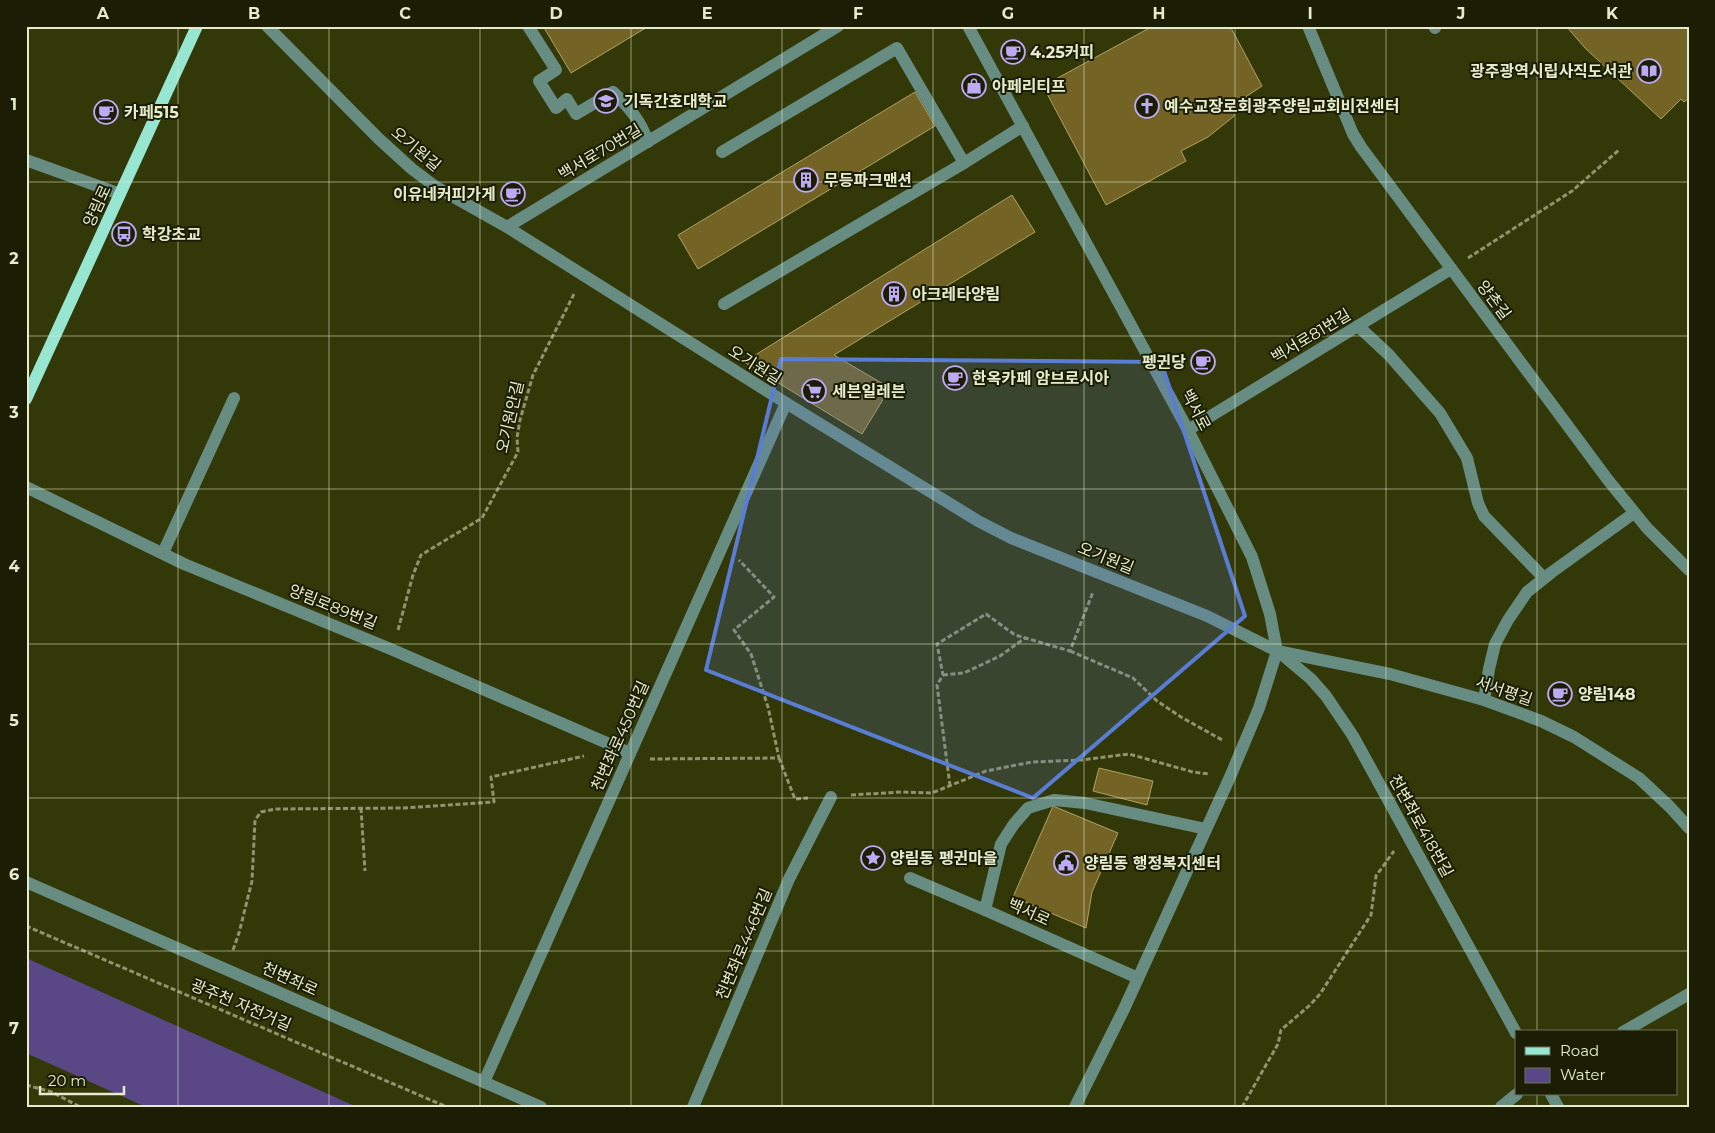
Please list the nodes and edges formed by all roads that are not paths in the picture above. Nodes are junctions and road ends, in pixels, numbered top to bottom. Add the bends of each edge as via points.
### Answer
1 (197, 26) edge
2 (267, 26) edge
3 (528, 26) edge
4 (838, 26) edge
5 (968, 26) edge
6 (1308, 26) edge
7 (1023, 126) junction
8 (648, 142) junction
9 (722, 152) dead end
10 (26, 160) edge
11 (964, 163) junction
12 (120, 194) junction
13 (507, 227) junction
14 (1451, 269) junction
15 (724, 304) dead end
16 (1358, 326) junction
17 (234, 398) dead end
18 (26, 399) edge
19 (786, 403) junction
20 (1188, 430) junction
21 (26, 486) edge
22 (1634, 513) junction
23 (162, 553) junction
24 (1689, 570) edge
25 (1544, 578) junction
26 (1277, 651) junction
27 (1484, 700) junction
28 (624, 751) junction
29 (831, 796) road end
30 (1689, 828) edge
31 (1206, 829) junction
32 (910, 878) dead end
33 (26, 882) edge
34 (985, 910) junction
35 (1138, 978) junction
36 (1689, 994) edge
37 (1627, 1030) edge
38 (1515, 1031) edge
39 (484, 1082) junction
40 (1515, 1096) edge
41 (540, 1107) edge
42 (693, 1107) edge
43 (1075, 1107) edge
44 (1501, 1107) edge

1 - 12 main road, 양림로
2 - 13 street, 오기원길 via 412,169 436,187
3 - 8 street via 556,70 539,81 556,108 567,100 576,114 613,92 630,108
4 - 8 street, 백서로70번길
5 - 7 street, 백서로
6 - 14 street, 양촌길 via 1353,134
7 - 11 street
7 - 20 street, 백서로
8 - 13 street, 백서로70번길
9 - 11 street via 897,48
10 - 12 street
11 - 15 street
12 - 18 main road, 양림로
13 - 19 street, 오기원길
14 - 16 street, 백서로81번길
14 - 22 street, 양촌길
16 - 20 street, 백서로81번길
16 - 25 street via 1389,355 1440,414 1467,458 1484,516
17 - 23 street
19 - 26 street, 오기원길 via 1011,538 1207,616
19 - 28 street, 천변좌로450번길 via 722,548
20 - 26 street, 백서로 via 1252,557 1270,614
21 - 23 street, 양림로89번길
22 - 24 street, 양촌길
22 - 25 street
23 - 28 street, 양림로89번길
25 - 27 street via 1527,592 1495,644
26 - 27 street, 서서평길 via 1390,674
26 - 31 street, 백서로 via 1259,708
26 - 38 street, 천변좌로418번길 via 1311,679 1353,736
27 - 30 street, 서서평길 via 1541,721 1614,761 1640,778
28 - 39 street, 천변좌로450번길
29 - 42 street, 천변좌로446번길 via 789,879
31 - 34 street, 백서로 via 1084,803 1054,800 1028,808 1001,844
31 - 35 street, 백서로
32 - 34 street
33 - 39 street, 천변좌로
34 - 35 street, 백서로
35 - 43 street, 백서로
36 - 37 street
39 - 41 street, 천변좌로
40 - 44 street

